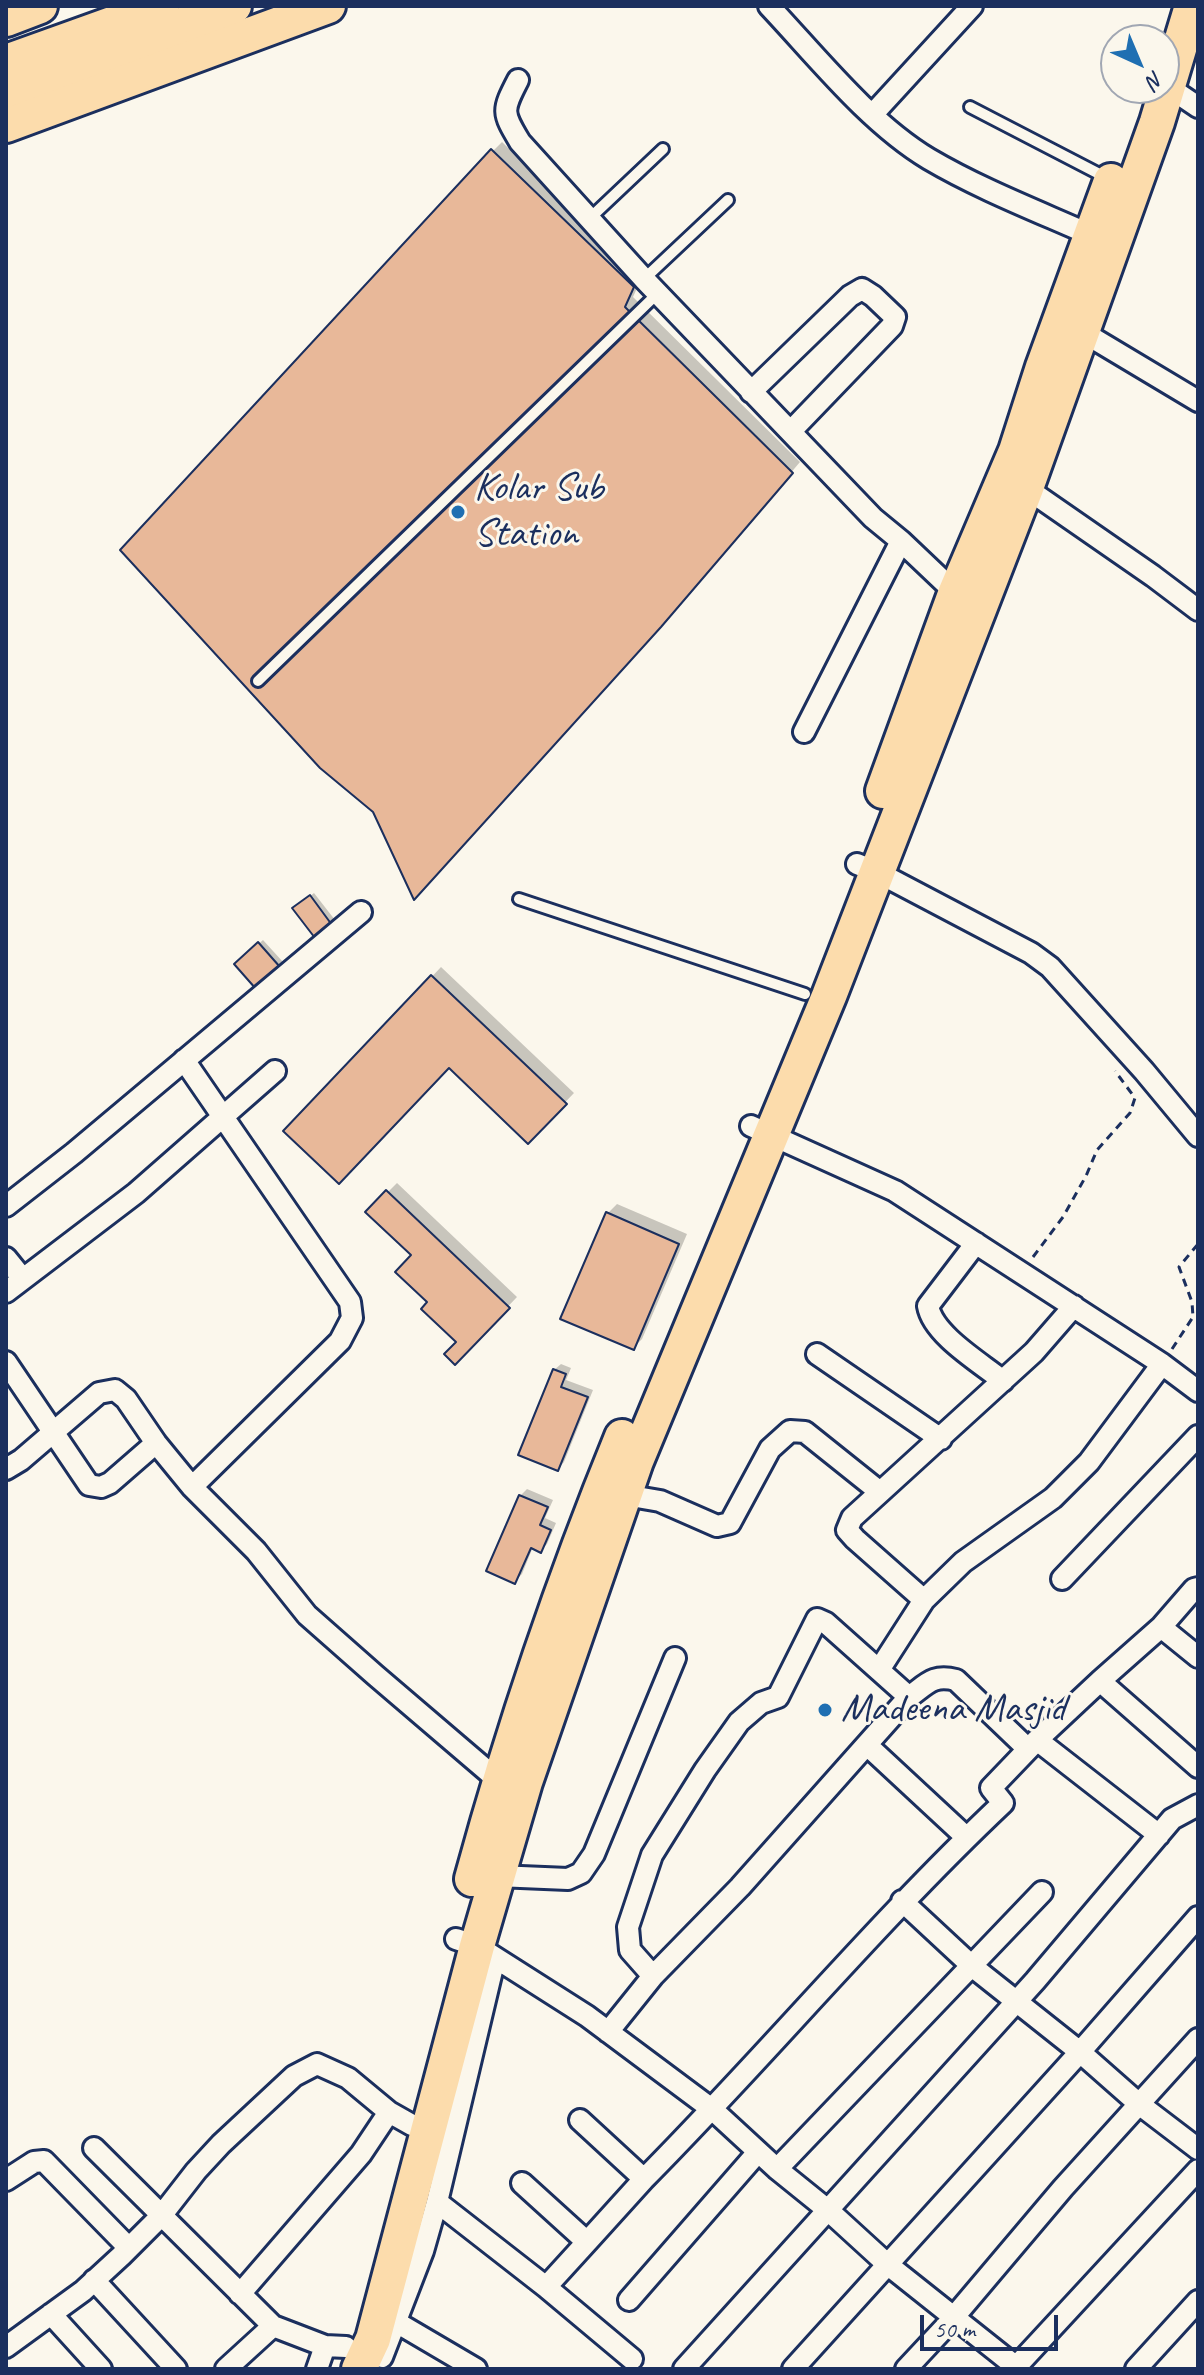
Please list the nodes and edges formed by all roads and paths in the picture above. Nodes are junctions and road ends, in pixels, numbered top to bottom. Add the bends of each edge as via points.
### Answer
1 (40, 6) edge
2 (162, 6) edge
3 (234, 6) edge
4 (328, 6) edge
5 (769, 6) edge
6 (972, 6) edge
7 (1192, 6) edge
8 (6, 19) edge
9 (1180, 35) edge
10 (6, 62) edge
11 (518, 80) dead end
12 (6, 90) edge
13 (1180, 97) edge
14 (1150, 104) edge
15 (1157, 104) edge
16 (970, 107) dead end
17 (1198, 107) edge
18 (872, 115) junction
19 (6, 125) edge
20 (663, 149) dead end
21 (1111, 180) junction
22 (728, 200) dead end
23 (589, 219) junction
24 (1091, 235) junction
25 (651, 286) junction
26 (1081, 331) junction
27 (751, 392) junction
28 (1198, 401) edge
29 (791, 431) junction
30 (1026, 488) junction
31 (901, 541) junction
32 (967, 601) junction
33 (1198, 610) edge
34 (258, 681) dead end
35 (804, 732) dead end
36 (867, 868) junction
37 (519, 899) dead end
38 (361, 912) dead end
39 (805, 994) junction
40 (1121, 1046) junction
41 (184, 1060) junction
42 (275, 1071) dead end
43 (224, 1116) junction
44 (762, 1131) junction
45 (1198, 1136) edge
46 (6, 1206) edge
47 (976, 1243) junction
48 (1198, 1244) edge
49 (6, 1258) edge
50 (1021, 1273) junction
51 (23, 1279) junction
52 (6, 1292) edge
53 (1074, 1306) junction
54 (817, 1354) dead end
55 (6, 1362) edge
56 (1162, 1364) junction
57 (1003, 1381) junction
58 (1198, 1391) edge
59 (54, 1432) junction
60 (1198, 1436) edge
61 (941, 1439) junction
62 (156, 1443) junction
63 (6, 1469) edge
64 (192, 1487) junction
65 (880, 1492) junction
66 (625, 1495) junction
67 (1062, 1579) dead end
68 (1198, 1588) edge
69 (924, 1600) junction
70 (1161, 1627) junction
71 (1198, 1657) edge
72 (675, 1658) dead end
73 (879, 1670) junction
74 (1100, 1681) junction
75 (909, 1697) junction
76 (1032, 1745) junction
77 (868, 1746) junction
78 (1198, 1767) edge
79 (499, 1781) junction
80 (1198, 1805) edge
81 (1159, 1835) junction
82 (966, 1837) junction
83 (497, 1876) junction
84 (1042, 1892) dead end
85 (902, 1901) junction
86 (1198, 1917) edge
87 (476, 1948) junction
88 (973, 1967) junction
89 (653, 1976) junction
90 (1017, 2002) junction
91 (608, 2032) junction
92 (1198, 2039) edge
93 (1080, 2052) junction
94 (1139, 2104) junction
95 (713, 2110) junction
96 (400, 2119) junction
97 (580, 2120) dead end
98 (94, 2148) dead end
99 (1198, 2149) edge
100 (758, 2152) junction
101 (777, 2169) junction
102 (1198, 2170) edge
103 (644, 2179) junction
104 (6, 2180) edge
105 (522, 2183) dead end
106 (437, 2202) junction
107 (829, 2211) junction
108 (161, 2216) junction
109 (587, 2242) junction
110 (129, 2248) junction
111 (887, 2264) junction
112 (94, 2280) junction
113 (546, 2287) junction
114 (240, 2294) junction
115 (629, 2300) dead end
116 (1198, 2301) edge
117 (51, 2314) junction
118 (953, 2316) junction
119 (396, 2322) junction
120 (273, 2326) junction
121 (6, 2347) edge
122 (342, 2358) edge
123 (632, 2359) dead end
124 (1016, 2368) edge
125 (101, 2369) edge
126 (176, 2369) edge
127 (226, 2369) edge
128 (317, 2369) edge
129 (377, 2369) edge
130 (476, 2369) edge
131 (684, 2369) edge
132 (793, 2369) edge
133 (906, 2369) edge
134 (1136, 2369) edge

1 - 8 main road
2 - 10 main road
3 - 12 main road
4 - 19 main road
5 - 18 street
6 - 18 street
7 - 9 main road
11 - 23 street via 506,103 506,119
13 - 17 street
14 - 21 main road
15 - 26 main road via 1152,137
16 - 21 lane
18 - 24 street via 927,158
20 - 23 lane
21 - 24 main road
22 - 25 lane
23 - 25 street
24 - 32 main road
25 - 27 street
25 - 34 lane
26 - 28 street
26 - 30 main road
27 - 29 street
27 - 29 street via 862,289 895,317
29 - 31 street
30 - 32 main road
30 - 33 street
31 - 32 street
31 - 35 street
32 - 36 main road
36 - 39 main road
36 - 40 street via 1031,953
36 - 44 main road
37 - 39 lane
38 - 41 street
39 - 44 main road
40 - 45 street
40 - 50 path via 1112,1063 1135,1098 1130,1113 1097,1150 1063,1217
41 - 43 street
41 - 46 street
42 - 43 street
43 - 51 street via 136,1193
43 - 64 street via 350,1302 352,1318 340,1341
44 - 47 street via 895,1191
44 - 66 main road
44 - 79 main road via 585,1527
47 - 50 street
47 - 57 street via 928,1306 942,1333
48 - 56 path via 1179,1267 1193,1317
49 - 51 street
50 - 53 street
51 - 52 street
53 - 56 street
53 - 57 street
54 - 61 street
55 - 59 street
56 - 58 street
56 - 69 street via 1116,1429 1053,1498 963,1562
57 - 61 street
59 - 62 street via 99,1393 115,1390
59 - 62 street via 89,1485 101,1487
59 - 63 street
60 - 67 street
61 - 65 street
62 - 64 street
64 - 79 street via 256,1551 307,1615
65 - 66 street via 805,1432 790,1431 770,1449 730,1523 717,1526 660,1501
65 - 69 street via 852,1518 847,1530
66 - 83 main road
68 - 70 street
69 - 73 street
70 - 71 street
70 - 74 street
72 - 83 street via 594,1854 581,1873 568,1879
73 - 75 street
73 - 89 street via 817,1619 778,1697 761,1703 739,1722 652,1855 628,1927 630,1950
74 - 76 street
74 - 78 street
75 - 76 street via 943,1677 956,1680
75 - 77 street
76 - 81 street
76 - 82 street via 991,1788 1003,1803
77 - 82 street
77 - 89 street
79 - 87 main road
80 - 81 street via 1172,1819
81 - 90 street
82 - 85 street
83 - 87 main road
84 - 88 street
85 - 88 street
85 - 95 street
86 - 93 street
87 - 91 street
87 - 96 main road
87 - 106 street
87 - 122 main road via 373,2339
88 - 90 street
88 - 101 street
89 - 91 street
90 - 93 street
90 - 107 street
91 - 95 street
92 - 94 street
93 - 94 street
93 - 111 street
94 - 99 street
94 - 118 street
95 - 100 street
95 - 103 street
96 - 108 street via 348,2078 317,2064 294,2076 221,2144
96 - 114 street via 361,2154
96 - 122 main road via 386,2228
97 - 103 street
98 - 108 street
100 - 101 street
100 - 115 street
101 - 107 street
102 - 124 street
103 - 109 street
104 - 110 street via 44,2161
105 - 109 street
106 - 113 street
106 - 119 street
107 - 111 street
107 - 131 street
108 - 110 street
108 - 114 street
109 - 113 street
110 - 112 street
111 - 118 street
111 - 132 street
112 - 117 street
112 - 126 street
113 - 123 street
114 - 120 street
116 - 134 street
117 - 121 street
117 - 125 street
118 - 124 street
118 - 133 street
119 - 129 street
119 - 130 street
120 - 122 street
120 - 127 street
122 - 128 street

